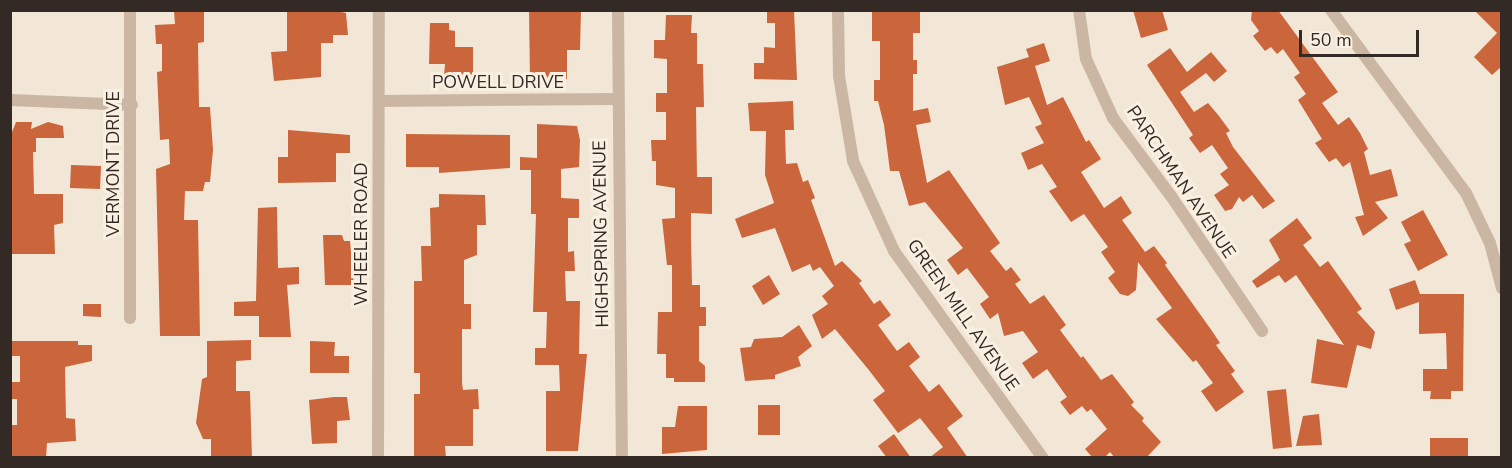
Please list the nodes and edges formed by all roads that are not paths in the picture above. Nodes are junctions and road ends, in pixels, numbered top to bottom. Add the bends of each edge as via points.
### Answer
1 (130, 10) edge
2 (379, 10) edge
3 (618, 10) edge
4 (838, 10) edge
5 (1079, 10) edge
6 (1331, 10) edge
7 (617, 99) junction
8 (10, 100) edge
9 (379, 101) junction
10 (132, 105) junction
11 (1502, 288) edge
12 (130, 318) dead end
13 (1263, 332) dead end
14 (378, 458) edge
15 (622, 458) edge
16 (1043, 458) edge

1 - 10 street, VERMONT DRIVE
2 - 9 street, WHEELER ROAD
3 - 7 street, HIGHSPRING AVENUE
4 - 16 street, GREEN MILL AVENUE via 840,76 853,161 894,251
5 - 13 street, PARCHMAN AVENUE via 1086,59 1113,118 1172,195
6 - 11 street via 1466,193 1490,243
7 - 9 street, POWELL DRIVE
7 - 15 street, HIGHSPRING AVENUE
8 - 10 street
9 - 14 street, WHEELER ROAD
10 - 12 street, VERMONT DRIVE

